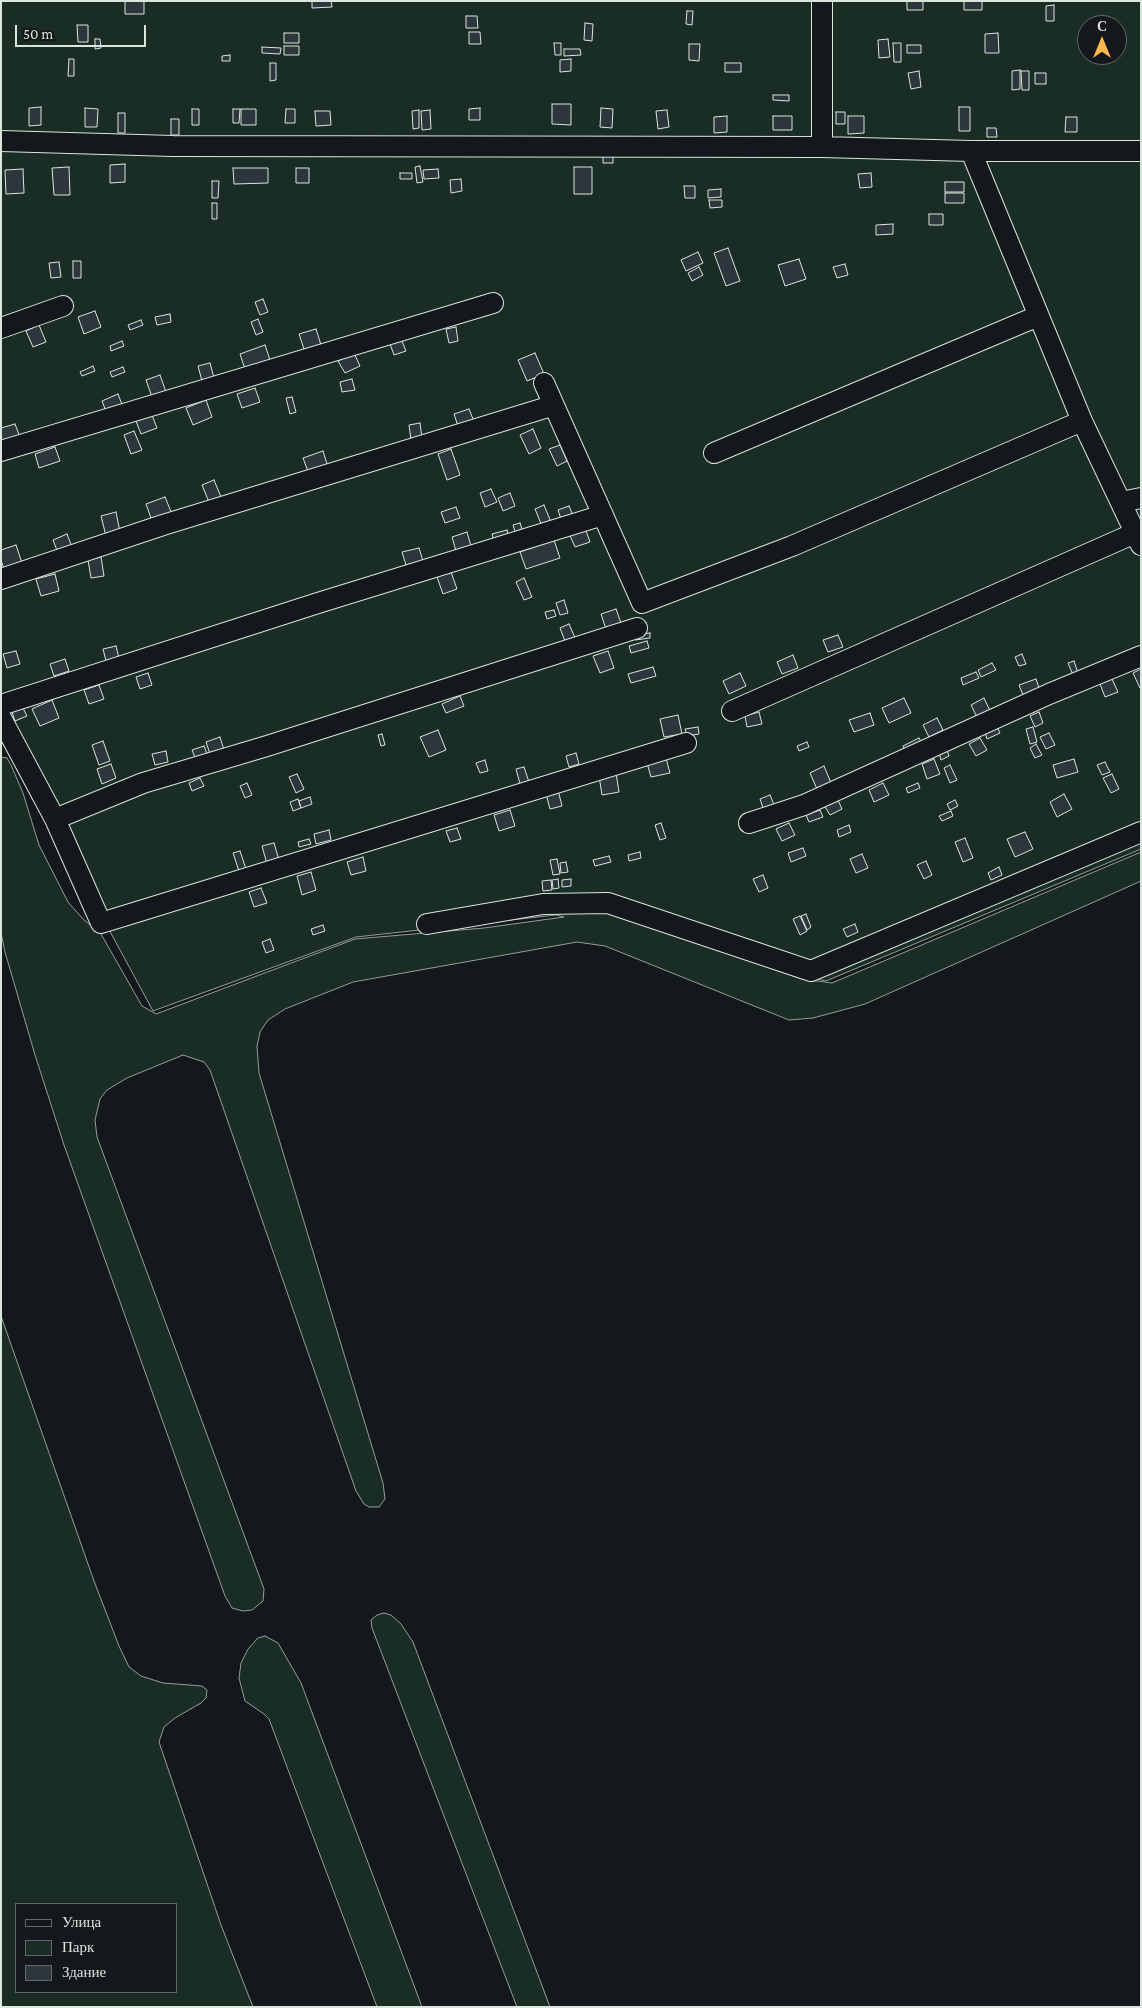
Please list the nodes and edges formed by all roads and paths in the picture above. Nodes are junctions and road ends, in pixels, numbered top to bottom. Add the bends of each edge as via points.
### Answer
1 (822, 1) edge
2 (1, 141) edge
3 (822, 147) junction
4 (971, 150) junction
5 (1141, 150) edge
6 (493, 303) dead end
7 (64, 306) dead end
8 (1038, 316) junction
9 (1, 328) edge
10 (544, 383) dead end
11 (548, 408) dead end
12 (1082, 421) junction
13 (1, 451) edge
14 (714, 453) dead end
15 (1141, 498) edge
16 (1121, 502) junction
17 (603, 515) junction
18 (1138, 539) edge
19 (1, 579) edge
20 (637, 628) dead end
21 (1141, 656) edge
22 (1, 706) edge
23 (732, 711) dead end
24 (1, 718) edge
25 (686, 743) dead end
26 (55, 819) junction
27 (749, 823) dead end
28 (1141, 832) edge
29 (427, 924) dead end

1 - 3 street
2 - 3 street via 174,146
3 - 4 street
4 - 5 street
4 - 8 street
6 - 13 street
7 - 9 street
8 - 12 street
8 - 14 street
10 - 17 street
11 - 19 street via 163,525
12 - 16 street
12 - 17 street via 792,546 642,602
15 - 16 street
16 - 18 street
17 - 22 street
18 - 23 street
20 - 26 street via 143,783
21 - 27 street via 1049,694 804,806
24 - 26 street
25 - 26 street via 101,923
28 - 29 street via 811,971 608,903 544,904

